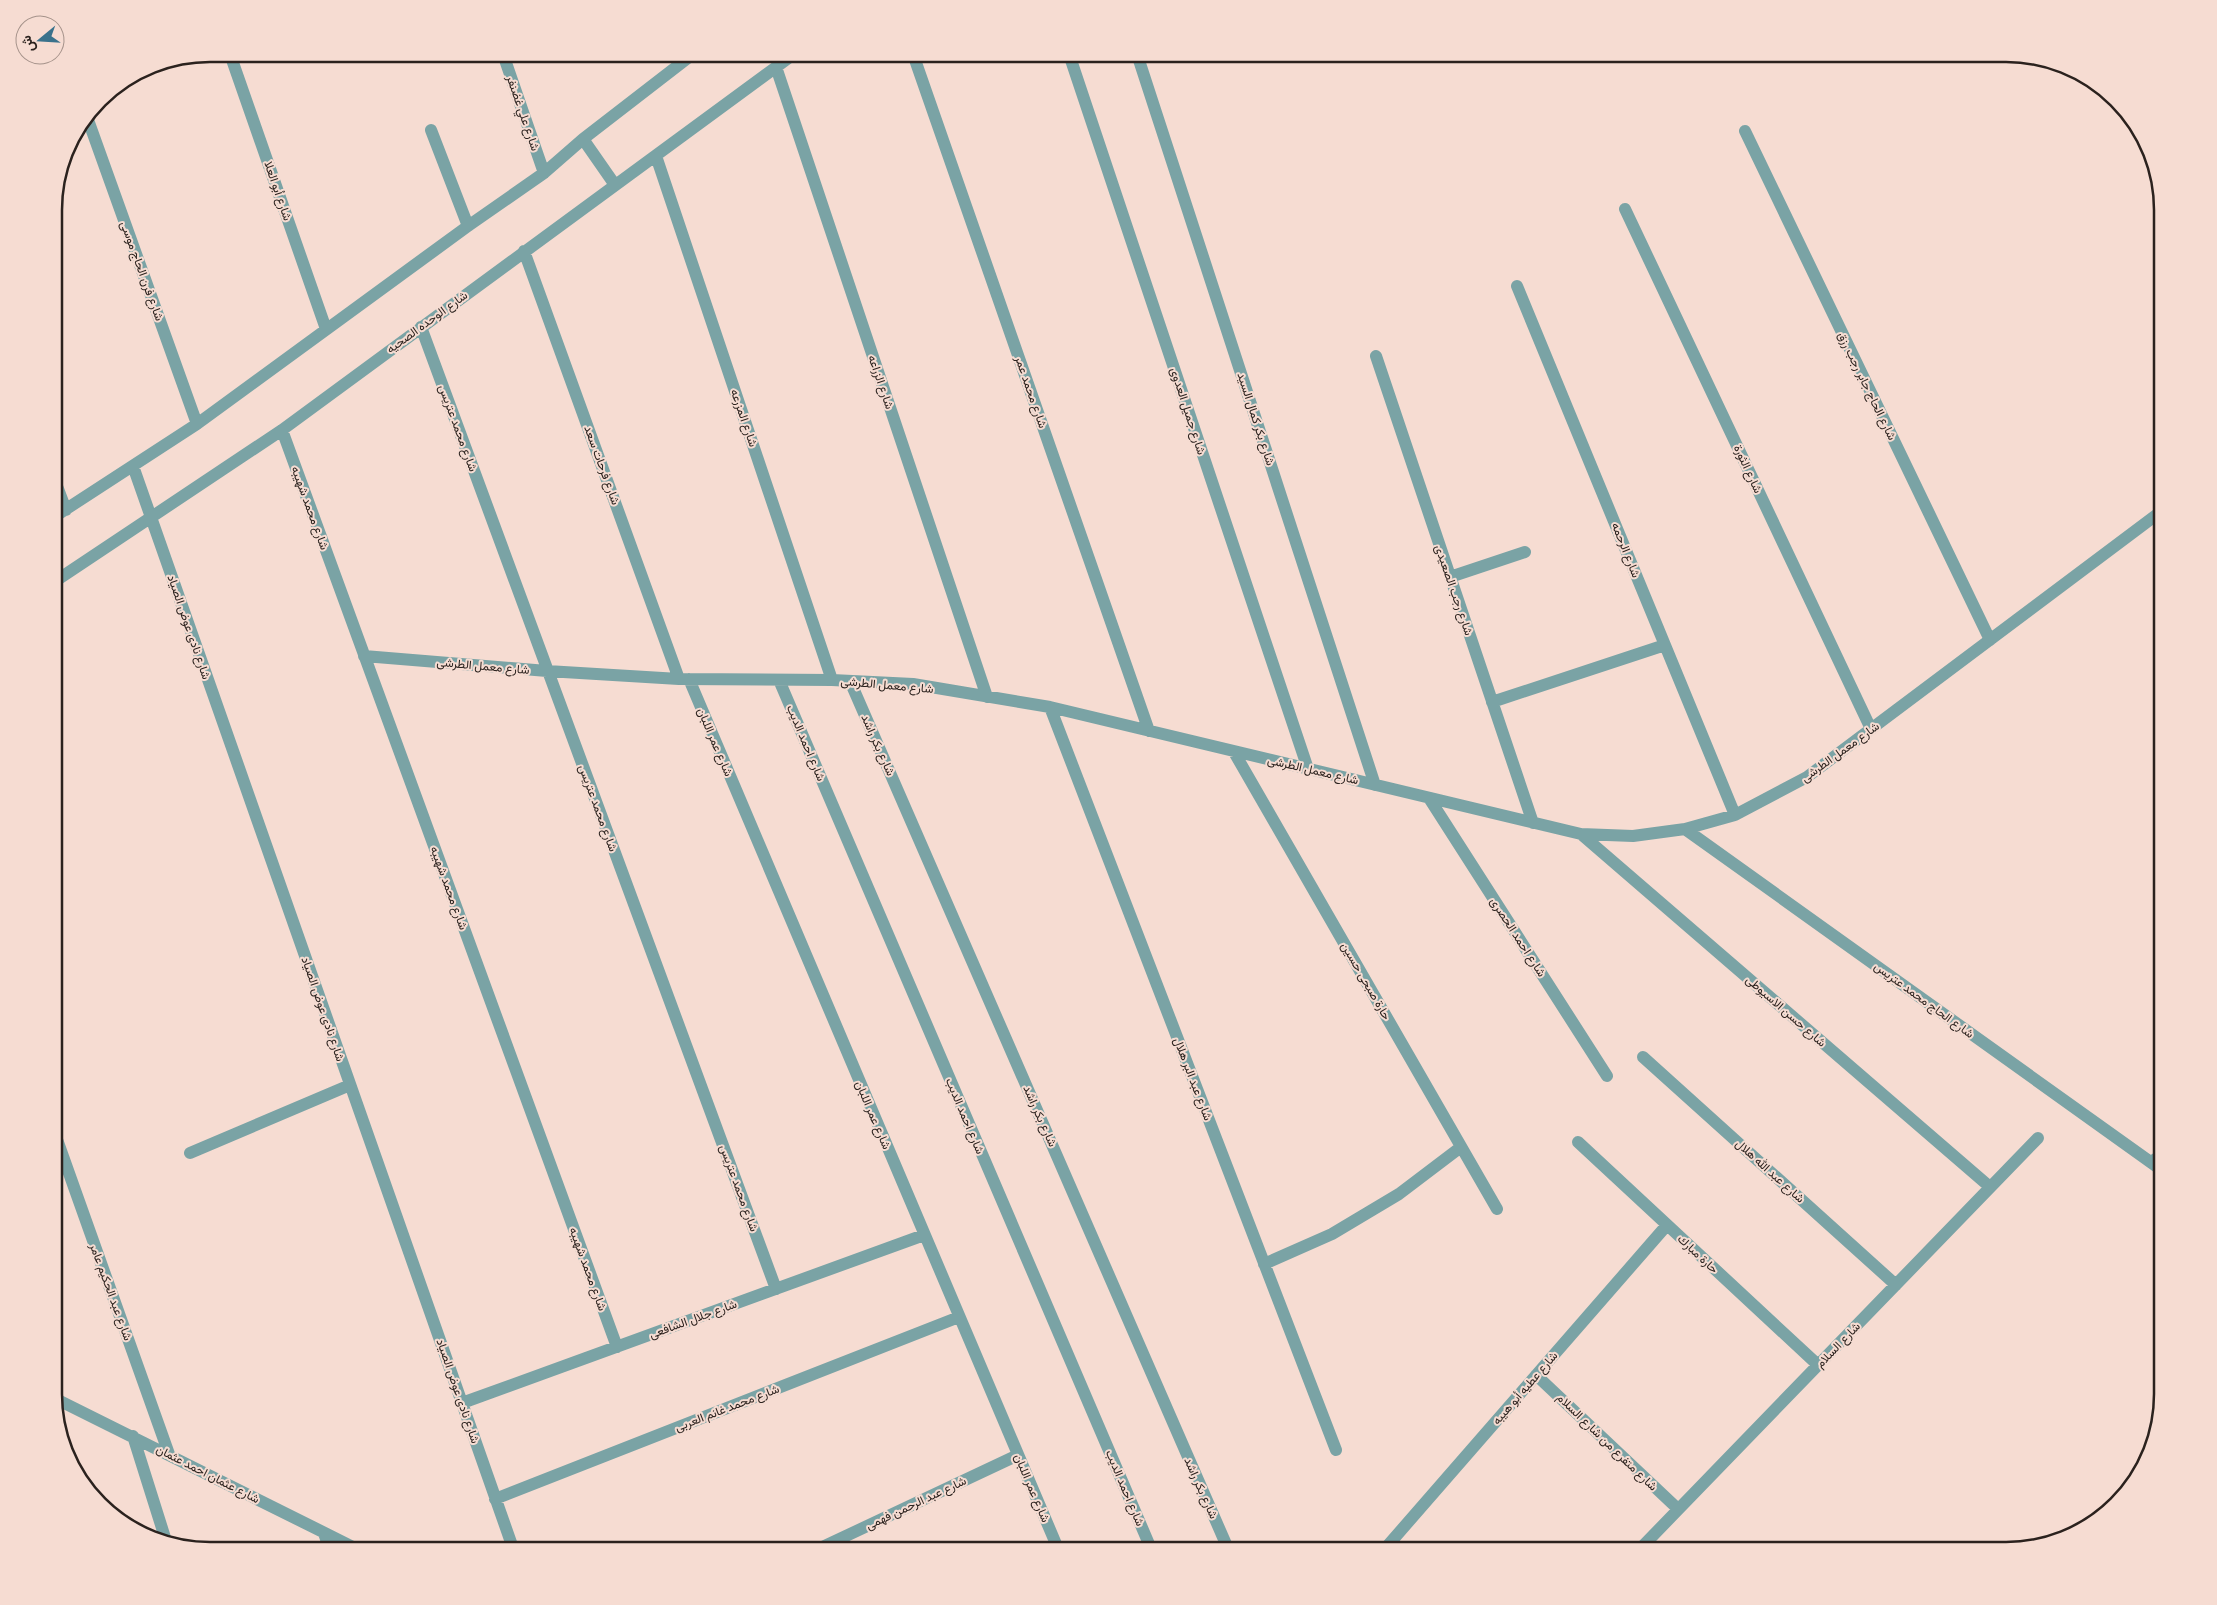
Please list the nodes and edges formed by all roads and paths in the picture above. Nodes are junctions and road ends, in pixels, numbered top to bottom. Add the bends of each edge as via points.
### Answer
1 (1140, 62) edge
2 (233, 63) edge
3 (506, 63) edge
4 (682, 63) edge
5 (783, 63) edge
6 (916, 63) edge
7 (1072, 63) edge
8 (776, 68) junction
9 (90, 125) edge
10 (432, 130) dead end
11 (1745, 131) dead end
12 (583, 140) junction
13 (656, 156) junction
14 (544, 173) junction
15 (615, 185) junction
16 (1625, 209) dead end
17 (468, 226) junction
18 (524, 251) junction
19 (1516, 286) dead end
20 (421, 327) junction
21 (326, 329) junction
22 (1376, 356) dead end
23 (197, 424) junction
24 (282, 430) junction
25 (133, 466) junction
26 (63, 502) edge
27 (66, 510) junction
28 (63, 512) edge
29 (150, 517) junction
30 (2154, 517) edge
31 (1525, 552) dead end
32 (63, 576) edge
33 (1450, 577) junction
34 (1990, 640) junction
35 (1666, 645) junction
36 (364, 656) junction
37 (547, 672) junction
38 (684, 679) junction
39 (779, 680) junction
40 (832, 680) junction
41 (850, 681) junction
42 (987, 697) junction
43 (1492, 702) junction
44 (1050, 707) junction
45 (1871, 729) junction
46 (1149, 731) junction
47 (1234, 752) junction
48 (1308, 769) junction
49 (1375, 785) junction
50 (1428, 798) junction
51 (1735, 815) junction
52 (1533, 823) junction
53 (1685, 829) junction
54 (1581, 834) junction
55 (1644, 1057) dead end
56 (1607, 1076) dead end
57 (350, 1086) junction
58 (2038, 1138) dead end
59 (1578, 1142) dead end
60 (1461, 1147) junction
61 (190, 1153) dead end
62 (63, 1157) edge
63 (2154, 1160) edge
64 (2151, 1162) junction
65 (2154, 1164) edge
66 (67, 1168) junction
67 (63, 1169) edge
68 (1990, 1187) junction
69 (1497, 1209) dead end
70 (1667, 1225) junction
71 (924, 1235) junction
72 (1264, 1264) junction
73 (1896, 1285) junction
74 (776, 1289) junction
75 (959, 1317) junction
76 (617, 1347) junction
77 (1818, 1365) junction
78 (1536, 1375) junction
79 (63, 1402) edge
80 (462, 1403) junction
81 (133, 1436) junction
82 (1336, 1450) dead end
83 (169, 1454) junction
84 (1018, 1455) junction
85 (495, 1499) junction
86 (1678, 1509) junction
87 (324, 1532) junction
88 (164, 1535) edge
89 (327, 1542) edge
90 (343, 1542) edge
91 (511, 1542) edge
92 (833, 1542) edge
93 (1056, 1542) edge
94 (1148, 1542) edge
95 (1225, 1542) edge
96 (1391, 1542) edge
97 (1647, 1542) edge

1 - 49 street, شارع بكر كمال السيد
2 - 21 street, شارع أبو العلا
3 - 14 street, شارع علي غضنفر
4 - 12 street
5 - 8 street, شارع الوحده الصحيه
6 - 46 street, شارع محمد عمر
7 - 48 street, شارع جميل العدوى
8 - 13 street, شارع الوحده الصحيه
8 - 42 street, شارع الزراعه
9 - 23 street, شارع فرن الحاج موسى
10 - 17 street
11 - 34 street, شارع الحاج جابر رجب رزق
12 - 14 street
12 - 15 street
13 - 15 street, شارع الوحده الصحيه
13 - 40 street, شارع المزرعه
14 - 17 street
15 - 18 street, شارع الوحده الصحيه
16 - 45 street, شارع الثورة
17 - 21 street
18 - 20 street, شارع الوحده الصحيه
18 - 38 street, شارع فرحات سعد
19 - 35 street, شارع الرحمه
20 - 24 street, شارع الوحده الصحيه
20 - 37 street, شارع محمد عتريس
21 - 23 street
22 - 33 street, شارع رجب الصعيدى
23 - 25 street
24 - 29 street, شارع الوحده الصحيه
24 - 36 street, شارع محمد شهيبه
25 - 27 street
25 - 29 street, شارع نادى عوض الصياد
26 - 27 street
27 - 28 street
29 - 32 street, شارع الوحده الصحيه
29 - 57 street, شارع نادى عوض الصياد
30 - 34 street, شارع معمل الطرشى
31 - 33 street
33 - 43 street, شارع رجب الصعيدى
34 - 45 street, شارع معمل الطرشى
35 - 43 street
35 - 51 street, شارع الرحمه
36 - 37 street, شارع معمل الطرشى
36 - 76 street, شارع محمد شهيبه
37 - 38 street, شارع معمل الطرشى
37 - 74 street, شارع محمد عتريس
38 - 39 street, شارع معمل الطرشى
38 - 71 street, شارع عمر اللبان
39 - 40 street, شارع معمل الطرشى
39 - 94 street, شارع احمد الديب
40 - 41 street, شارع معمل الطرشى
41 - 42 street, شارع معمل الطرشى via 913,684
41 - 95 street, شارع بكر راشد
42 - 44 street, شارع معمل الطرشى
43 - 52 street, شارع رجب الصعيدى
44 - 46 street, شارع معمل الطرشى
44 - 72 street, شارع عبد البر هلال
45 - 51 street, شارع معمل الطرشى via 1807,778
46 - 47 street, شارع معمل الطرشى
47 - 48 street, شارع معمل الطرشى
47 - 60 street, حارة صبحى حسين
48 - 49 street, شارع معمل الطرشى
49 - 50 street, شارع معمل الطرشى
50 - 52 street, شارع معمل الطرشى
50 - 56 street, شارع احمد الحصرى
51 - 53 street, شارع معمل الطرشى
52 - 54 street, شارع معمل الطرشى
53 - 54 street, شارع معمل الطرشى via 1633,836
53 - 64 street, شارع الحاج محمد عتريس
54 - 68 street, شارع حسن الاسيوطى
55 - 73 street, شارع عبد الله هلال
57 - 61 street
57 - 80 street, شارع نادى عوض الصياد
58 - 68 street, شارع السلام
59 - 70 street, حارة مبارك
60 - 69 street, حارة صبحى حسين
60 - 72 street via 1391,1199 1332,1234
62 - 66 street, شارع عبد الحكيم عامر
63 - 64 street
64 - 65 street, شارع الحاج محمد عتريس
66 - 67 street
66 - 83 street, شارع عبد الحكيم عامر
68 - 73 street, شارع السلام
70 - 77 street, حارة مبارك
70 - 78 street, شارع عطيه أبو هيبه
71 - 74 street, شارع جلال الشافعى
71 - 75 street, شارع عمر اللبان
72 - 82 street, شارع عبد البر هلال
73 - 77 street, شارع السلام
74 - 76 street, شارع جلال الشافعى
75 - 84 street, شارع عمر اللبان
75 - 85 street, شارع محمد غانم العربى
76 - 80 street, شارع جلال الشافعى
77 - 86 street, شارع السلام
78 - 86 street, شارع متفرع من شارع السلام
78 - 96 street, شارع عطيه أبو هيبه
79 - 81 street, شارع عثمان احمد عثمان
80 - 85 street, شارع نادى عوض الصياد
81 - 83 street, شارع عثمان احمد عثمان
81 - 88 street
83 - 87 street, شارع عثمان احمد عثمان
84 - 92 street, شارع عبد الرحمن فهمى
84 - 93 street, شارع عمر اللبان
85 - 91 street, شارع نادى عوض الصياد
86 - 97 street, شارع السلام
87 - 89 street
87 - 90 street, شارع عثمان احمد عثمان

